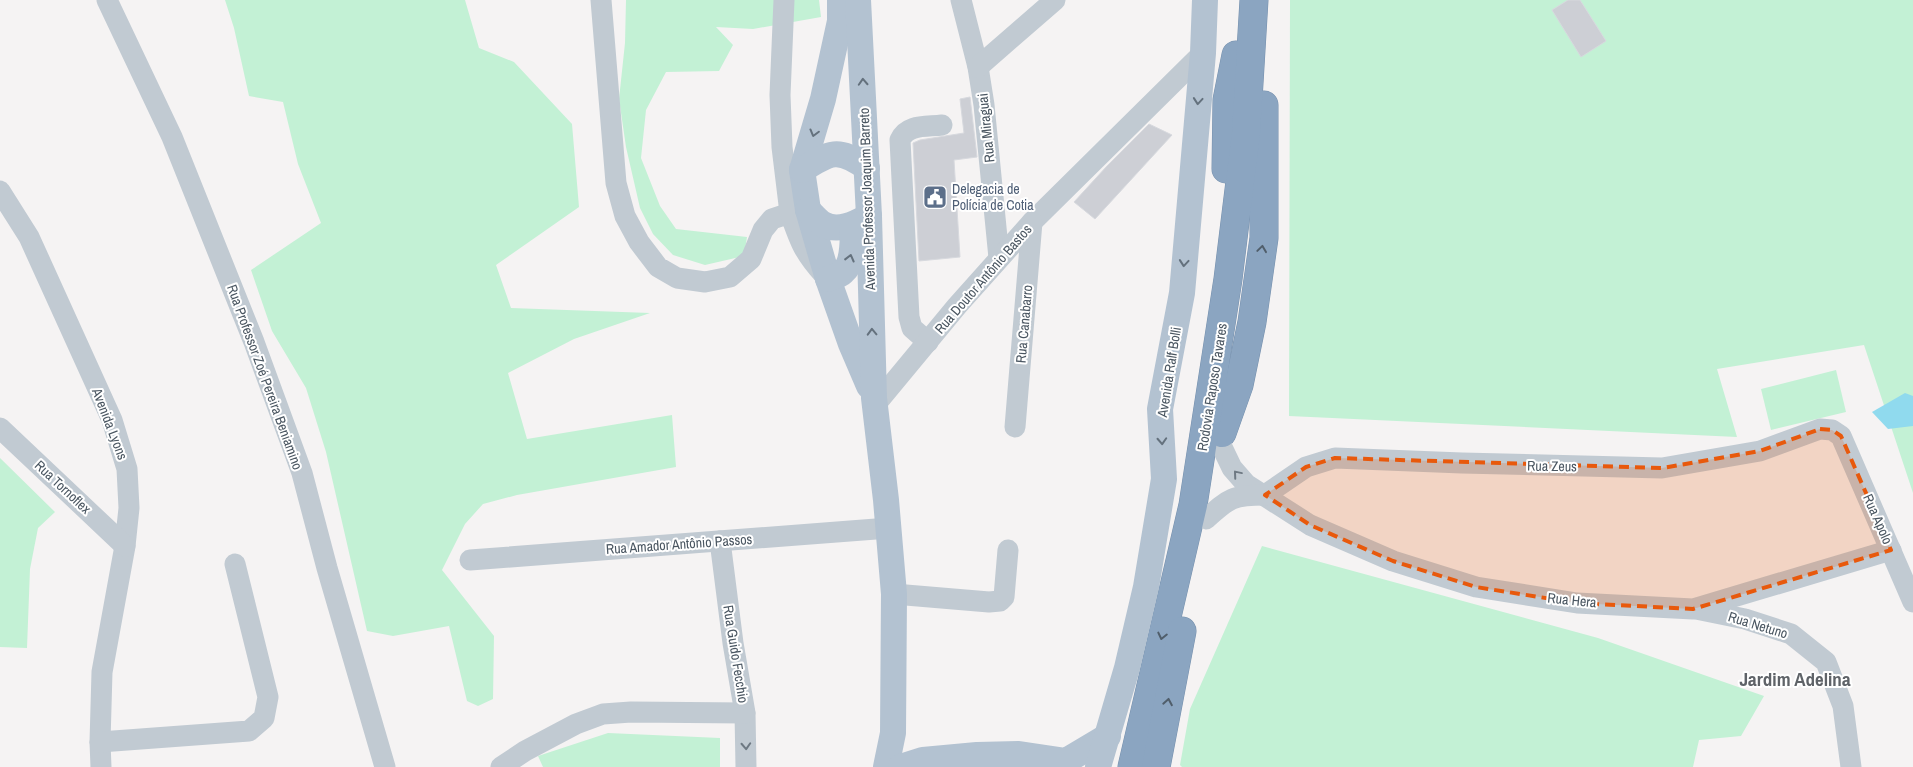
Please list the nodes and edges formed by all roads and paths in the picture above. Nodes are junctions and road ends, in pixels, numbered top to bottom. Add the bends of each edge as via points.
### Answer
1 (107, 0) edge
2 (601, 0) edge
3 (784, 0) edge
4 (840, 0) edge
5 (858, 0) edge
6 (961, 0) edge
7 (1056, 0) edge
8 (1205, 0) edge
9 (1248, 0) edge
10 (1254, 0) edge
11 (1268, 0) edge
12 (1203, 53) junction
13 (978, 67) junction
14 (942, 125) dead end
15 (867, 168) junction
16 (802, 170) junction
17 (0, 190) edge
18 (799, 212) junction
19 (861, 220) junction
20 (1032, 222) junction
21 (999, 258) junction
22 (828, 279) junction
23 (1228, 279) junction
24 (928, 342) junction
25 (875, 402) junction
26 (1015, 427) dead end
27 (0, 428) edge
28 (1841, 436) joint
29 (1221, 438) junction
30 (1265, 495) junction
31 (1206, 519) junction
32 (889, 528) junction
33 (720, 541) junction
34 (125, 546) junction
35 (1008, 550) dead end
36 (1892, 550) junction
37 (470, 560) dead end
38 (235, 564) dead end
39 (894, 594) junction
40 (1913, 602) edge
41 (1693, 609) junction
42 (745, 713) junction
43 (893, 733) junction
44 (1108, 736) junction
45 (100, 742) junction
46 (1162, 759) edge
47 (925, 763) edge
48 (1069, 764) edge
49 (101, 767) edge
50 (385, 767) edge
51 (501, 767) edge
52 (746, 767) edge
53 (886, 767) edge
54 (1098, 767) edge
55 (1132, 767) edge
56 (1851, 767) edge

1 - 50 street, Rua Professor Zoé Pereira Beniamino via 172,137 258,351 302,473
2 - 18 street via 616,183 625,216 658,267 677,278 705,282 730,277 751,259 772,219
3 - 18 street via 780,95 782,147
4 -> 16 main road, Avenida Professor Joaquim Barreto via 840,21 823,99
15 -> 5 main road, Avenida Professor Joaquim Barreto
6 - 13 street, Rua Miraguai
7 - 13 street
8 - 12 main road, Avenida Ralf Bolli
9 - 23 highway via 1228,100
10 - 23 highway, Rodovia Raposo Tavares via 1246,133
29 -> 11 highway, Rodovia Raposo Tavares via 1255,165
12 - 20 street, Rua Doutor Antônio Bastos
12 -> 44 main road, Avenida Ralf Bolli via 1182,293 1160,409 1164,479 1146,587
13 - 21 street, Rua Miraguai
14 - 24 street via 909,128 900,140 909,316 912,328
15 - 16 main road via 852,157 837,153 823,156
15 - 19 main road, Avenida Professor Joaquim Barreto
16 - 18 main road, Avenida Professor Joaquim Barreto
17 - 34 street, Avenida Lyons via 29,237 112,420 127,469 129,508
18 - 19 main road via 824,225 838,227
18 - 22 main road, Avenida Professor Joaquim Barreto
22 -> 19 main road via 842,274 848,265
25 -> 19 main road, Avenida Professor Joaquim Barreto
20 - 21 street, Rua Doutor Antônio Bastos
20 - 26 street, Rua Canabarro
21 - 24 street, Rua Doutor Antônio Bastos
22 - 25 main road, Avenida Professor Joaquim Barreto
23 -> 55 highway, Rodovia Raposo Tavares via 1194,505
24 - 25 street, Rua Doutor Antônio Bastos
25 - 32 main road, Avenida Professor Joaquim Barreto
27 - 34 street, Rua Tornoflex
28 - 30 street, Rua Zeus via 1832,430 1820,430 1760,451 1662,468 1335,458 1306,467
28 - 36 street, Rua Apolo
30 -> 29 street, Rua Hera via 1246,484 1232,468
29 - 31 highway, Rodovia Raposo Tavares
30 - 31 street via 1243,495 1225,502
30 - 41 street, Rua Hera via 1310,525 1393,561 1476,587 1577,603
46 -> 31 highway, Rodovia Raposo Tavares via 1180,639
32 - 33 street, Rua Amador Antônio Passos
32 - 39 main road, Avenida Professor Joaquim Barreto
33 - 37 street, Rua Amador Antônio Passos
33 - 42 street, Rua Guido Fecchio
34 - 45 street, Avenida Lyons via 102,672
35 - 39 street via 1004,597 1000,601
36 - 40 street, Rua Apolo
36 - 41 street, Rua Hera
38 - 45 street via 268,697 264,718 249,731
39 - 43 main road, Avenida Professor Joaquim Barreto
41 - 56 street, Rua Netuno via 1745,619 1791,634 1826,662 1843,706
42 - 51 street via 604,714 576,724
42 -> 52 street, Rua Guido Fecchio
43 - 47 main road
43 - 53 main road, Avenida Professor Joaquim Barreto
44 - 48 main road
44 - 54 main road, Avenida Ralf Bolli
45 - 49 street, Avenida Lyons
47 - 48 main road via 977,755 1019,754

